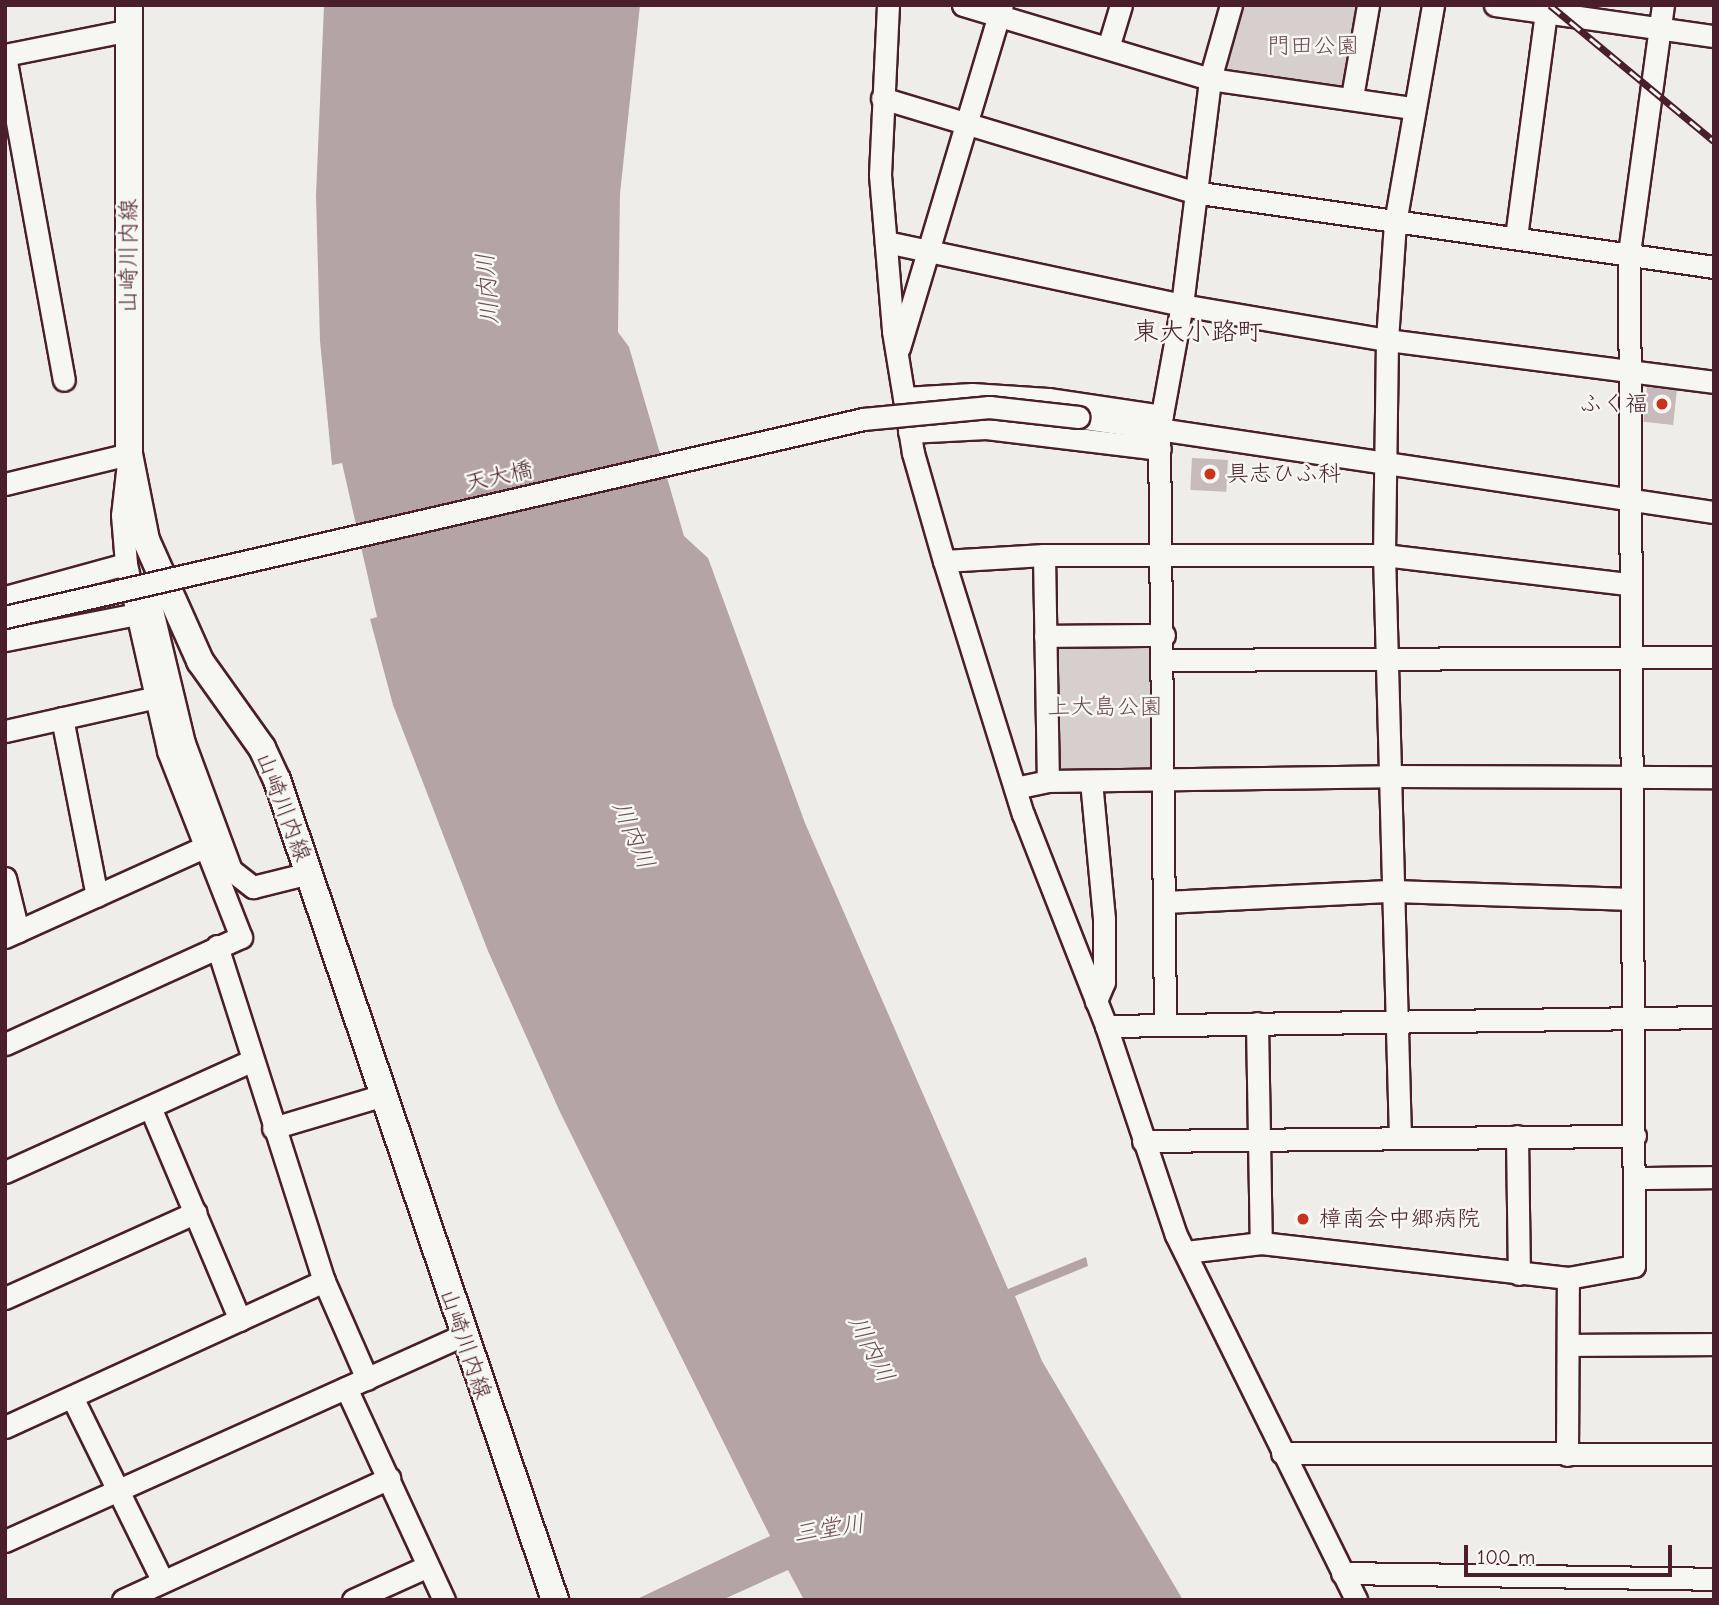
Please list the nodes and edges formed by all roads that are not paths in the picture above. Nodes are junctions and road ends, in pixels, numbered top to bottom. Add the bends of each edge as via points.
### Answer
1 (888, 5) edge
2 (963, 5) edge
3 (1121, 5) edge
4 (1231, 5) edge
5 (1368, 5) edge
6 (1433, 5) edge
7 (1495, 5) edge
8 (1663, 5) edge
9 (1547, 8) edge
10 (1000, 11) edge
11 (129, 18) edge
12 (1660, 28) junction
13 (1714, 36) edge
14 (1108, 48) junction
15 (5, 56) edge
16 (1209, 79) junction
17 (1352, 97) junction
18 (882, 98) junction
19 (1412, 108) junction
20 (968, 122) junction
21 (1193, 192) junction
22 (1395, 223) junction
23 (1516, 237) junction
24 (886, 242) junction
25 (1629, 253) junction
26 (929, 254) junction
27 (1714, 267) edge
28 (1182, 305) junction
29 (1387, 340) junction
30 (897, 354) junction
31 (1629, 374) junction
32 (64, 380) dead end
33 (1714, 382) edge
34 (904, 398) junction
35 (909, 432) junction
36 (1161, 432) junction
37 (129, 454) junction
38 (1385, 464) junction
39 (5, 484) edge
40 (1633, 500) junction
41 (1714, 512) edge
42 (1044, 555) junction
43 (1384, 555) junction
44 (1161, 557) junction
45 (944, 561) junction
46 (126, 565) junction
47 (1629, 584) junction
48 (146, 585) junction
49 (5, 597) edge
50 (135, 614) junction
51 (5, 617) edge
52 (1164, 635) junction
53 (1045, 636) junction
54 (5, 640) edge
55 (1714, 657) edge
56 (1632, 658) junction
57 (1164, 660) junction
58 (1387, 661) junction
59 (153, 698) junction
60 (62, 718) junction
61 (5, 731) edge
62 (1390, 776) junction
63 (1714, 777) edge
64 (1630, 779) junction
65 (1048, 781) junction
66 (1091, 781) junction
67 (1164, 782) junction
68 (1015, 788) junction
69 (204, 847) junction
70 (309, 873) junction
71 (5, 877) edge
72 (1393, 891) junction
73 (97, 896) junction
74 (1632, 899) junction
75 (1165, 902) junction
76 (12, 934) edge
77 (217, 946) junction
78 (1096, 1001) junction
79 (1714, 1017) edge
80 (1397, 1018) junction
81 (1632, 1020) junction
82 (1257, 1023) junction
83 (1165, 1024) junction
84 (1106, 1026) junction
85 (5, 1044) edge
86 (251, 1061) junction
87 (384, 1095) junction
88 (150, 1107) junction
89 (272, 1128) junction
90 (1259, 1136) junction
91 (1517, 1136) junction
92 (1635, 1136) junction
93 (1400, 1138) junction
94 (1143, 1141) junction
95 (5, 1172) edge
96 (1714, 1177) edge
97 (1636, 1178) junction
98 (196, 1212) junction
99 (1261, 1243) junction
100 (1186, 1252) junction
101 (1519, 1274) junction
102 (1568, 1278) junction
103 (324, 1281) junction
104 (7, 1294) edge
105 (240, 1320) junction
106 (461, 1336) junction
107 (1714, 1344) edge
108 (1569, 1345) junction
109 (367, 1379) junction
110 (346, 1388) junction
111 (72, 1397) junction
112 (5, 1427) edge
113 (1282, 1454) junction
114 (1714, 1454) edge
115 (1567, 1455) junction
116 (389, 1478) junction
117 (117, 1493) junction
118 (5, 1542) edge
119 (428, 1566) junction
120 (1342, 1573) junction
121 (1714, 1579) edge
122 (162, 1580) junction
123 (123, 1600) edge
124 (352, 1600) edge
125 (444, 1600) edge
126 (555, 1600) edge
127 (1356, 1600) edge

1 - 18 street
2 - 10 street
3 - 14 street
4 - 16 street
5 - 17 street
6 - 19 street
7 - 9 street
8 - 12 street
9 - 12 street
9 - 23 street
10 - 14 street
10 - 20 street
11 - 15 street
11 - 37 main road, 山崎川内線
12 - 13 street
12 - 25 street
14 - 16 street
15 - 32 street
16 - 17 street
16 - 21 street
17 - 19 street
18 - 20 street
18 - 24 street
19 - 22 street
20 - 21 street
20 - 26 street
21 - 22 street
21 - 28 street
22 - 23 street
22 - 29 street
23 - 25 street
24 - 26 street
24 - 30 street
25 - 27 street
25 - 31 street
26 - 28 street
26 - 30 street
28 - 29 street
28 - 36 street
29 - 31 street
29 - 38 street
30 - 34 street
31 - 33 street
31 - 40 street
34 - 35 street
34 - 36 street via 972,394 1048,399
35 - 36 street via 986,428
35 - 45 street
36 - 38 street
36 - 44 street
36 - 48 street, 天大橋, bridge via 989,407 863,419
37 - 39 street
37 - 46 street via 122,515
37 - 70 main road, 山崎川内線 via 146,540 200,661 270,762
38 - 40 street
38 - 43 street
40 - 41 street
40 - 47 street
42 - 44 street
42 - 45 street
42 - 53 street
43 - 44 street
43 - 47 street
43 - 58 street
44 - 52 street
45 - 68 street
46 - 49 street
46 - 50 street
47 - 56 street
48 - 51 street, 天大橋, bridge
48 - 70 street via 184,743 226,859 237,877 253,887
50 - 54 street
50 - 59 street
52 - 53 street
52 - 57 street
53 - 65 street
55 - 56 street
56 - 58 street
56 - 64 street
57 - 58 street
57 - 67 street
58 - 62 street
59 - 60 street
59 - 69 street
60 - 61 street
60 - 73 street
62 - 64 street
62 - 67 street
62 - 72 street
63 - 64 street
64 - 74 street
65 - 66 street
65 - 68 street
66 - 67 street
66 - 78 street via 1104,919 1104,982
67 - 75 street
68 - 78 street
69 - 73 street
69 - 77 street via 241,937
70 - 87 main road, 山崎川内線
71 - 76 street
72 - 74 street
72 - 75 street
72 - 80 street
73 - 76 street
74 - 81 street
75 - 83 street
77 - 85 street
77 - 86 street
78 - 84 street
79 - 81 street
80 - 81 street
80 - 82 street
80 - 93 street
81 - 92 street
82 - 83 street
82 - 90 street
83 - 84 street
84 - 94 street
86 - 88 street
86 - 89 street
87 - 89 street
87 - 106 main road, 山崎川内線
88 - 95 street
88 - 98 street
89 - 103 street
90 - 93 street
90 - 94 street
90 - 99 street
91 - 92 street
91 - 93 street
91 - 101 street
92 - 97 street
94 - 100 street
96 - 97 street
97 - 102 street via 1634,1266
98 - 104 street
98 - 105 street
99 - 100 street
99 - 101 street
100 - 113 street
101 - 102 street
102 - 108 street
103 - 105 street
103 - 109 street
105 - 111 street
106 - 109 street
106 - 126 main road, 山崎川内線
107 - 108 street
108 - 115 street
109 - 110 street
110 - 116 street
110 - 117 street
111 - 112 street
111 - 117 street
113 - 115 street
113 - 120 street
114 - 115 street
116 - 119 street
116 - 122 street
117 - 118 street
117 - 122 street
119 - 124 street
119 - 125 street
120 - 121 street
120 - 127 street
122 - 123 street

